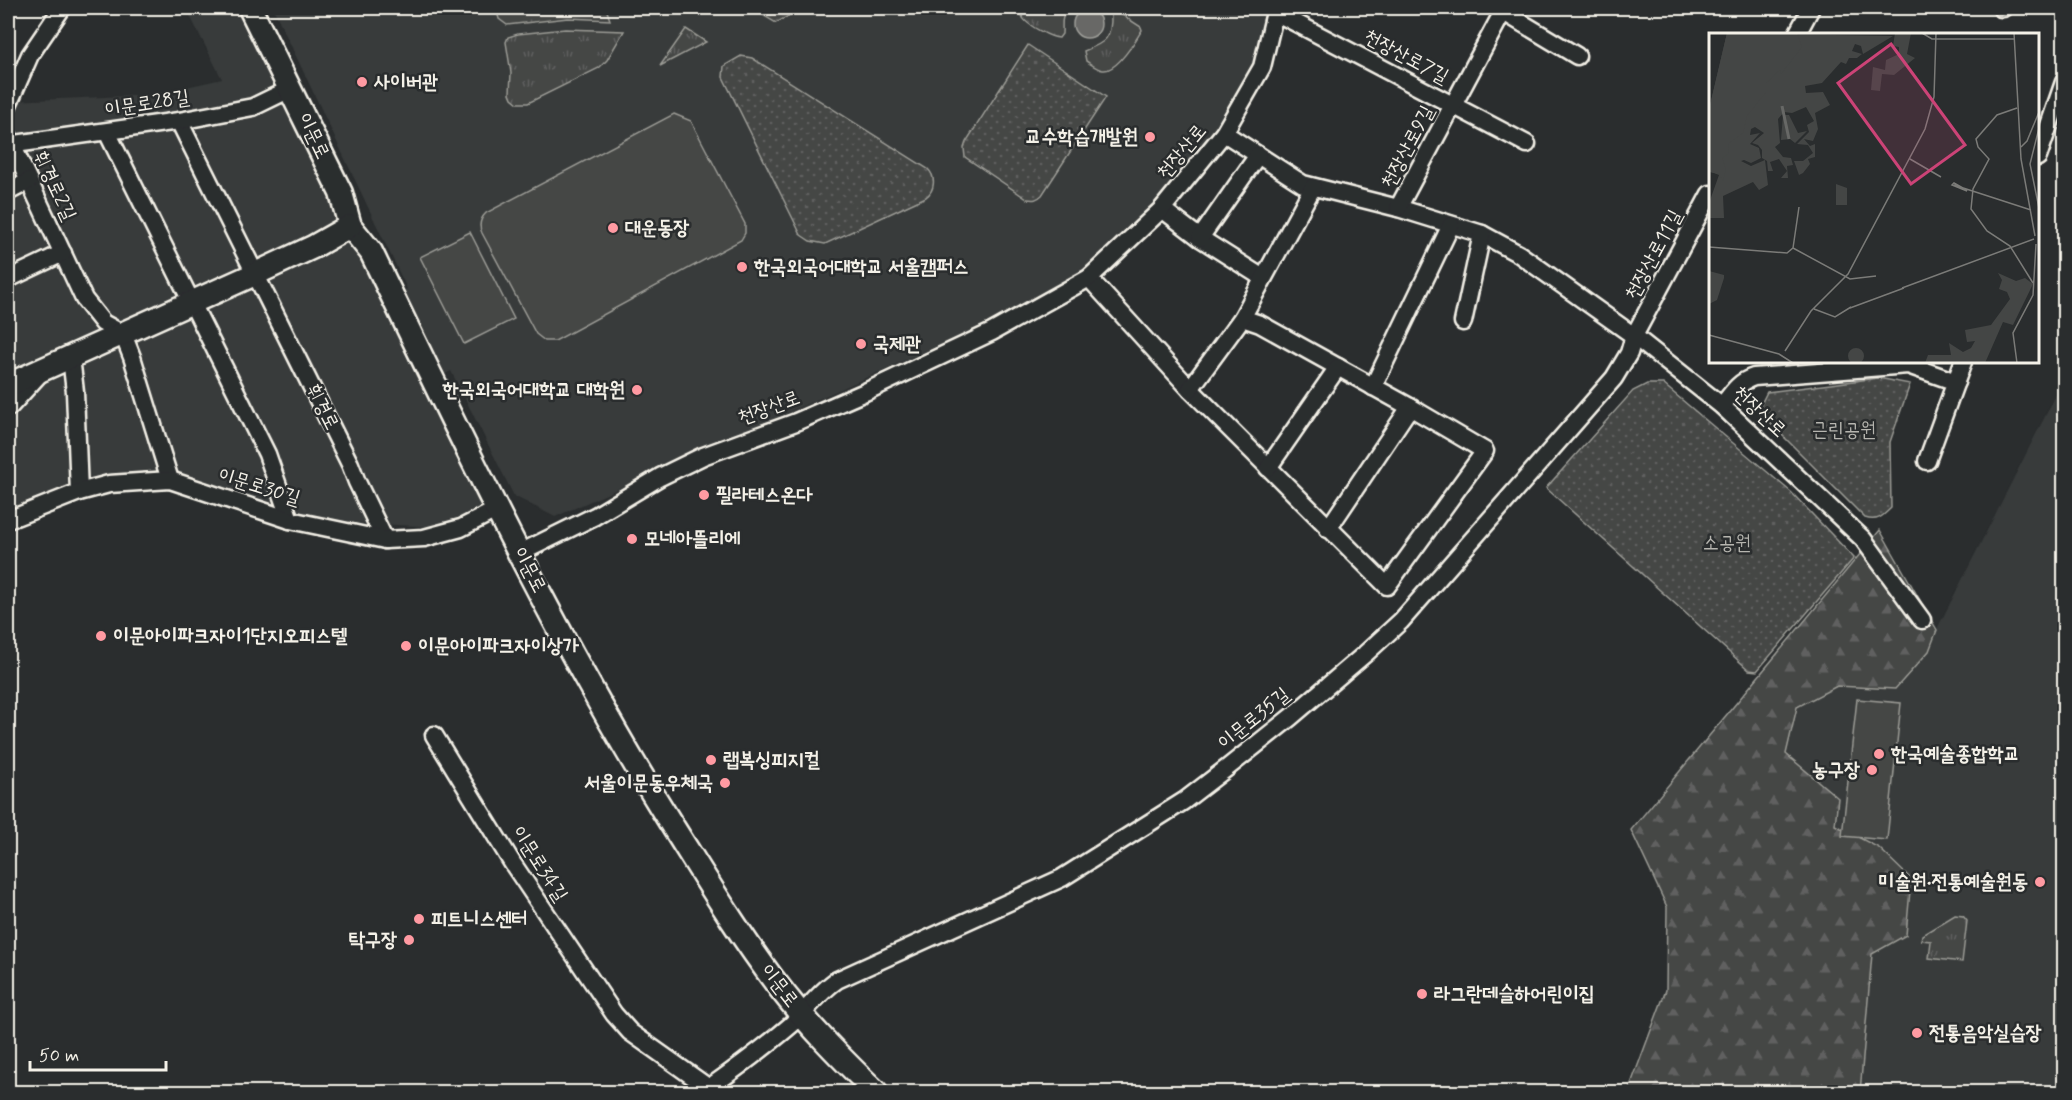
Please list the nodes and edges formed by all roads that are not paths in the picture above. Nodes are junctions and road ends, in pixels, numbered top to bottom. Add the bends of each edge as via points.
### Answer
1 (62, 8) edge
2 (250, 8) edge
3 (1811, 8) edge
4 (1502, 9) edge
5 (1275, 10) edge
6 (1798, 33) edge
7 (1577, 56) dead end
8 (2064, 82) edge
9 (290, 89) junction
10 (8, 105) edge
11 (1454, 106) junction
12 (179, 121) junction
13 (107, 132) junction
14 (1224, 133) junction
15 (9, 142) edge
16 (1527, 144) dead end
17 (2039, 151) edge
18 (1258, 154) junction
19 (29, 181) junction
20 (1313, 186) junction
21 (8, 192) edge
22 (1709, 196) edge
23 (1398, 208) junction
24 (1162, 209) junction
25 (1451, 225) junction
26 (350, 226) junction
27 (1482, 234) junction
28 (1200, 238) junction
29 (63, 253) junction
30 (255, 274) junction
31 (1089, 278) junction
32 (1263, 278) junction
33 (8, 279) edge
34 (191, 304) junction
35 (1242, 318) junction
36 (1463, 322) dead end
37 (123, 334) junction
38 (1634, 336) junction
39 (71, 357) junction
40 (1963, 363) edge
41 (1338, 367) junction
42 (8, 372) edge
43 (38, 372) junction
44 (1956, 382) junction
45 (8, 385) edge
46 (1373, 387) junction
47 (1190, 389) junction
48 (8, 405) edge
49 (1722, 406) junction
50 (1410, 407) junction
51 (1927, 461) dead end
52 (1268, 468) junction
53 (170, 480) junction
54 (79, 492) junction
55 (498, 509) junction
56 (8, 520) edge
57 (290, 520) junction
58 (1328, 529) junction
59 (385, 540) junction
60 (520, 553) junction
61 (1922, 620) dead end
62 (434, 735) dead end
63 (802, 1015) junction
64 (706, 1090) edge
65 (876, 1092) edge

1 - 10 street via 30,55
2 - 9 main road, 이문로
3 - 6 street
4 - 7 street, 천장산로9길
4 - 11 street, 천장산로9길
5 - 11 street, 천장산로7길
5 - 14 street, 천장산로7길 via 1262,67
8 - 17 street
9 - 12 street, 이문로28길 via 258,106
9 - 26 main road, 이문로 via 341,193
11 - 16 street, 천장산로9길
11 - 23 street, 천장산로9길
12 - 13 street, 이문로28길
12 - 30 street, 휘경로
13 - 15 street, 이문로28길
13 - 34 street
14 - 18 street, 천장산로
14 - 24 street, 천장산로
15 - 19 street, 휘경로2길
18 - 20 street, 천장산로 via 1303,184
18 - 28 street
19 - 21 street
19 - 29 street, 휘경로2길
20 - 23 street, 천장산로
20 - 32 street
22 - 38 street, 천장산로11길
23 - 25 street, 천장산로
24 - 28 street
24 - 31 street, 천장산로
25 - 27 street, 천장산로
25 - 46 street
26 - 30 main road
26 - 55 main road, 이문로 via 371,252
27 - 36 street
27 - 38 street, 천장산로 via 1519,254
28 - 32 street
29 - 33 street, 휘경로2길
29 - 37 street, 휘경로2길 via 88,305 103,322
30 - 34 main road
30 - 59 street, 휘경로
31 - 47 street
31 - 60 street, 천장산로 via 992,332 866,392 703,456
32 - 35 street
34 - 37 main road
34 - 57 street via 267,454
35 - 41 street
35 - 47 street
37 - 39 main road
37 - 53 street
38 - 49 street, 천장산로
38 - 63 street, 이문로35길 via 1614,378 1414,608 1291,717 1184,801 1101,855 1033,892 837,980
39 - 43 main road
39 - 54 street
40 - 44 street
41 - 46 street
41 - 52 street
42 - 43 street
43 - 45 main road
43 - 48 street
44 - 49 street via 1908,365 1754,377 1738,385
44 - 51 street
46 - 50 street
47 - 52 street
49 - 61 street, 천장산로 via 1855,531
50 - 58 street
50 - 58 street via 1485,452 1388,586
52 - 58 street
53 - 54 street, 이문로30길 via 109,484
53 - 57 street, 이문로30길
54 - 56 street, 이문로30길
55 - 59 street, 이문로30길 via 461,528
55 - 60 main road, 이문로
57 - 59 street, 이문로30길
60 - 63 main road, 이문로 via 638,771 761,963
62 - 64 street, 이문로34길 via 513,864 614,1014 630,1032
63 - 64 street, 이문로35길
63 - 65 main road, 이문로

